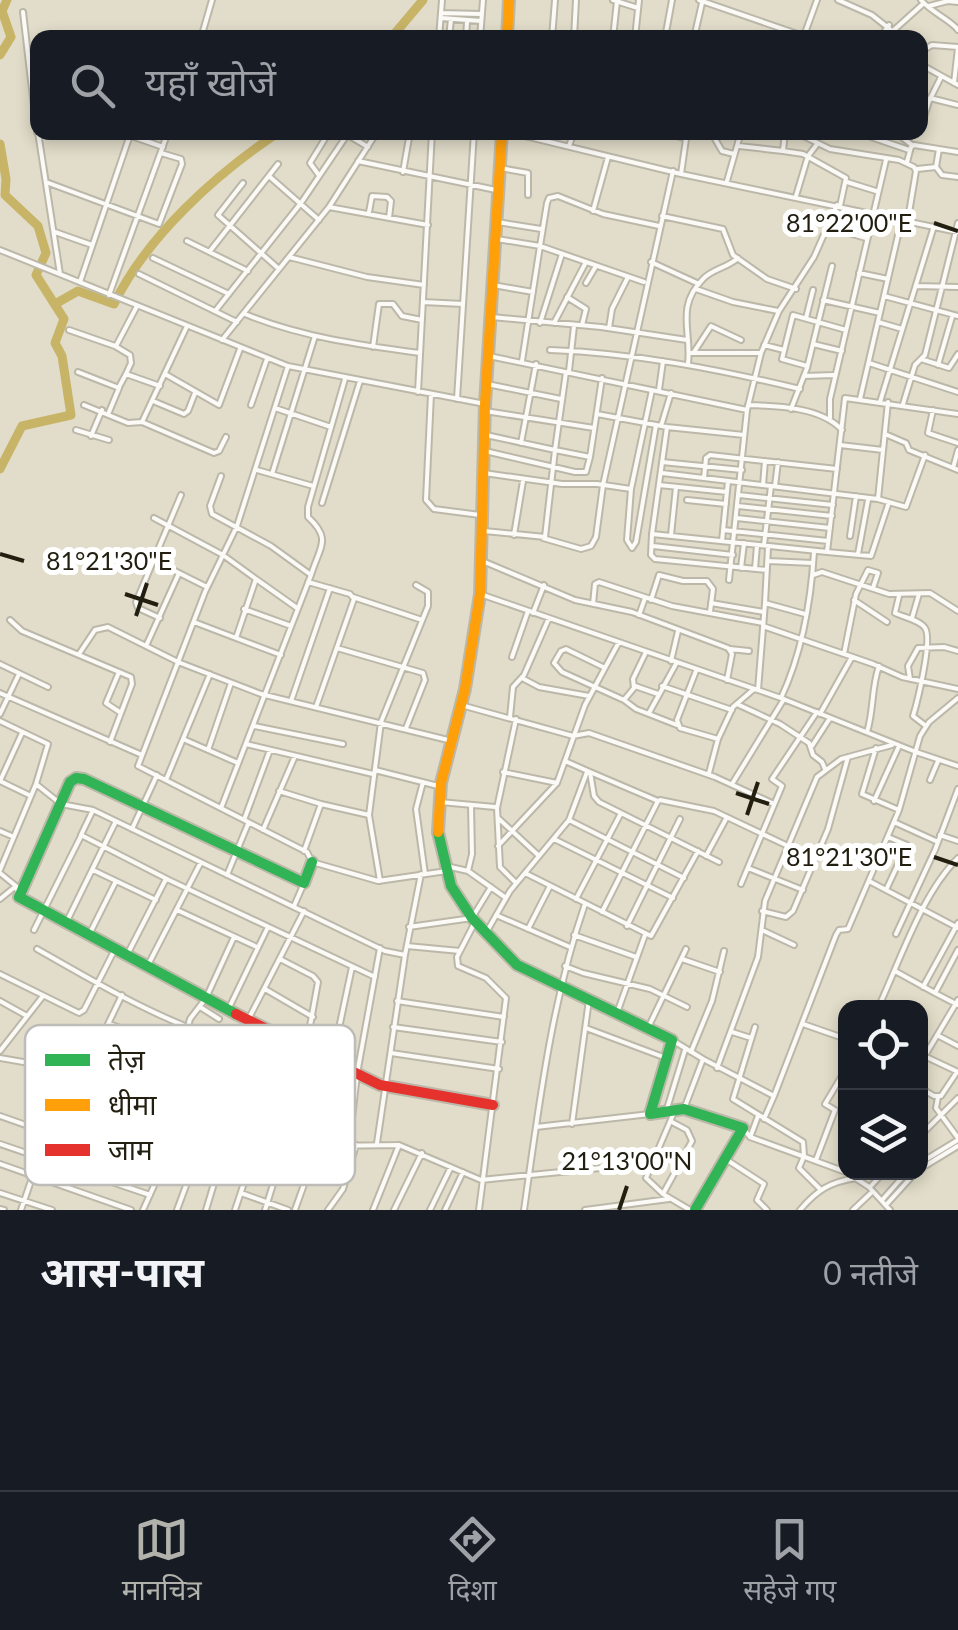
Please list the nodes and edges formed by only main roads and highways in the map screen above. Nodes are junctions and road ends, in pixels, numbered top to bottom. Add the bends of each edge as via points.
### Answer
1 (509, 0) edge
2 (507, 30) edge
3 (504, 140) edge
4 (312, 862) road end
5 (258, 1025) edge
6 (355, 1073) edge
7 (492, 1105) road end
8 (692, 1210) edge

1 - 2 main road
3 - 8 main road via 480,594 441,787 438,838 451,886 517,965 672,1040 650,1114 674,1113 746,1132
4 - 5 main road via 304,883 78,778 70,782 18,891 203,1002
6 - 7 main road via 383,1086

